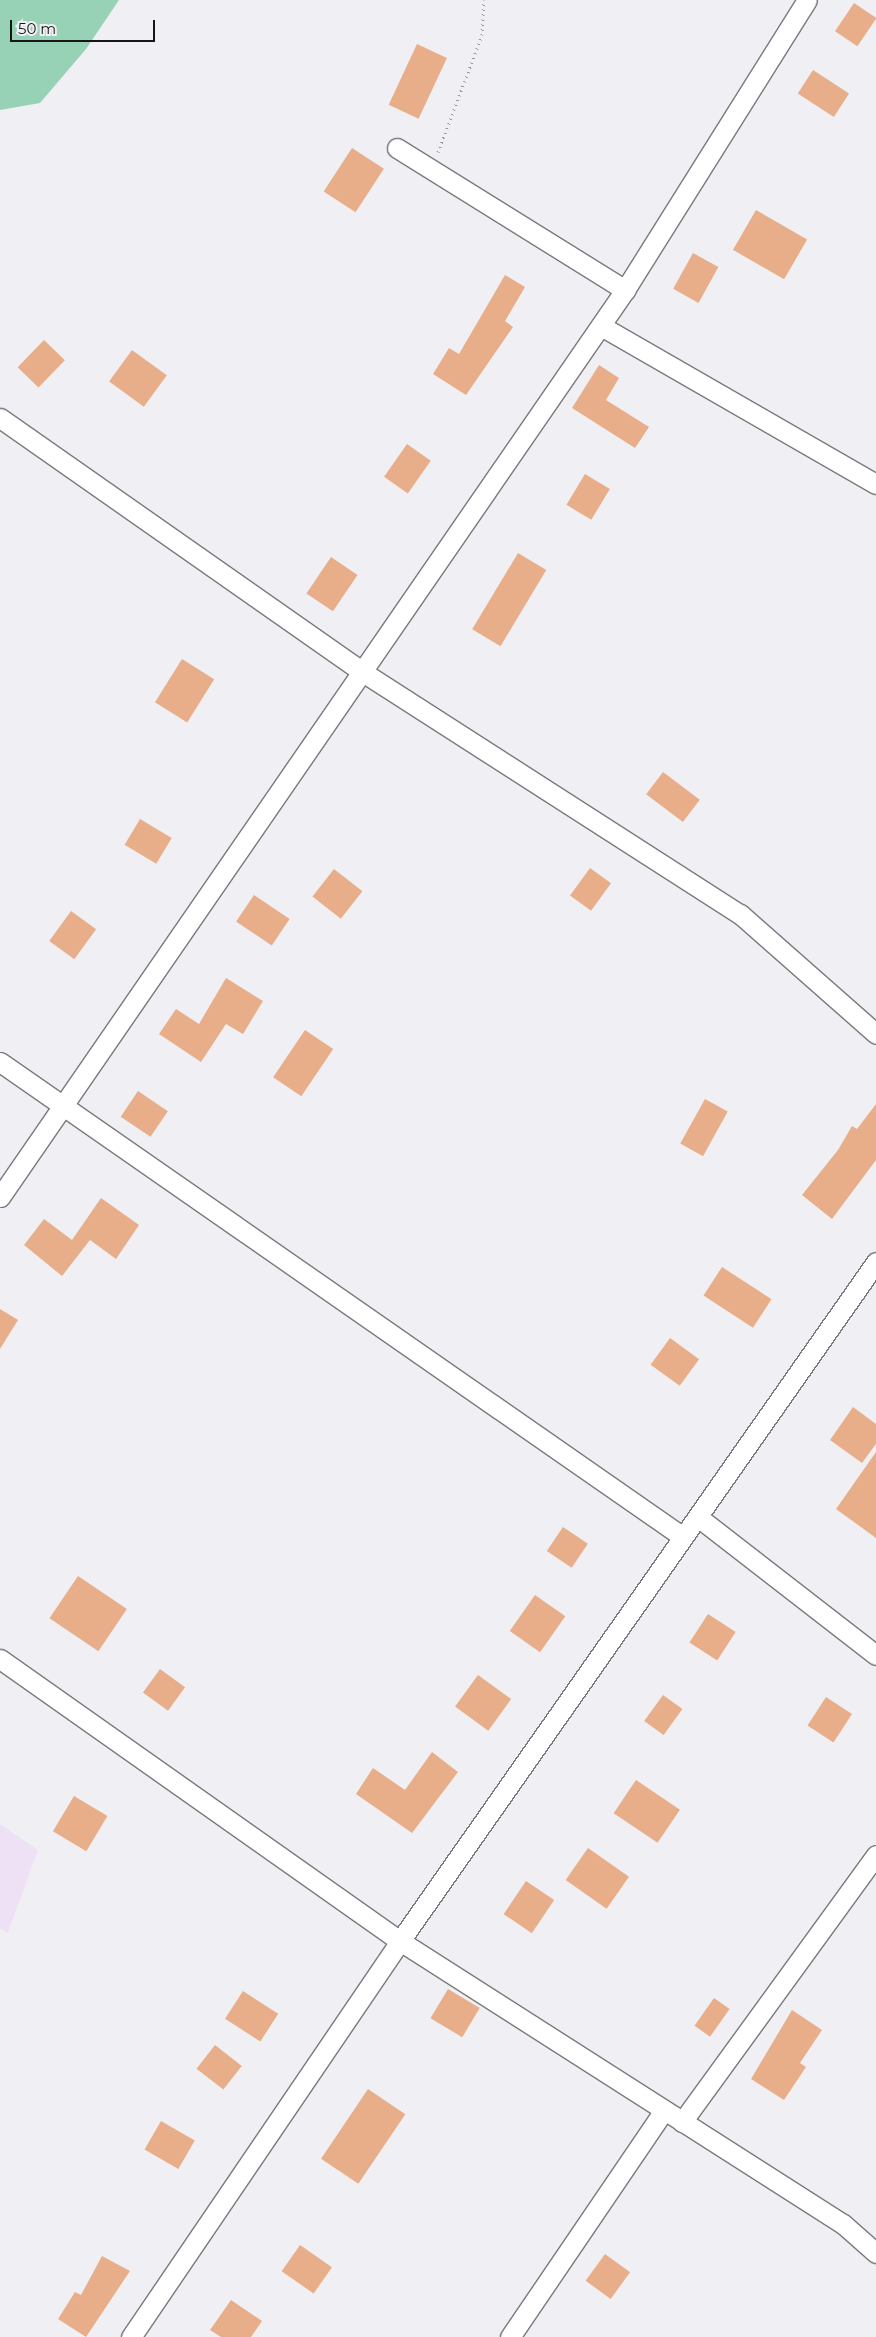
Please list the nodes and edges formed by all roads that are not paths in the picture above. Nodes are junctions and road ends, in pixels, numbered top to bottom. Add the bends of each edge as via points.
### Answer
1 (807, 0) edge
2 (397, 148) dead end
3 (625, 290) junction
4 (601, 326) junction
5 (0, 418) edge
6 (876, 484) edge
7 (364, 673) junction
8 (876, 1034) edge
9 (0, 1062) edge
10 (62, 1109) junction
11 (0, 1197) edge
12 (876, 1262) edge
13 (698, 1516) junction
14 (683, 1537) junction
15 (876, 1655) edge
16 (0, 1659) edge
17 (876, 1854) edge
18 (400, 1941) junction
19 (664, 2110) junction
20 (682, 2122) junction
21 (876, 2253) edge
22 (131, 2337) edge
23 (510, 2337) edge

1 - 3 street
2 - 3 street
3 - 4 street
4 - 6 street
4 - 7 street
5 - 7 street
7 - 8 street via 740,914
7 - 10 street
9 - 10 street
10 - 11 street
10 - 14 street
12 - 13 street
13 - 14 street
13 - 15 street
14 - 18 street
16 - 18 street
17 - 20 street
18 - 19 street
18 - 22 street
19 - 20 street
19 - 23 street
20 - 21 street via 843,2224

